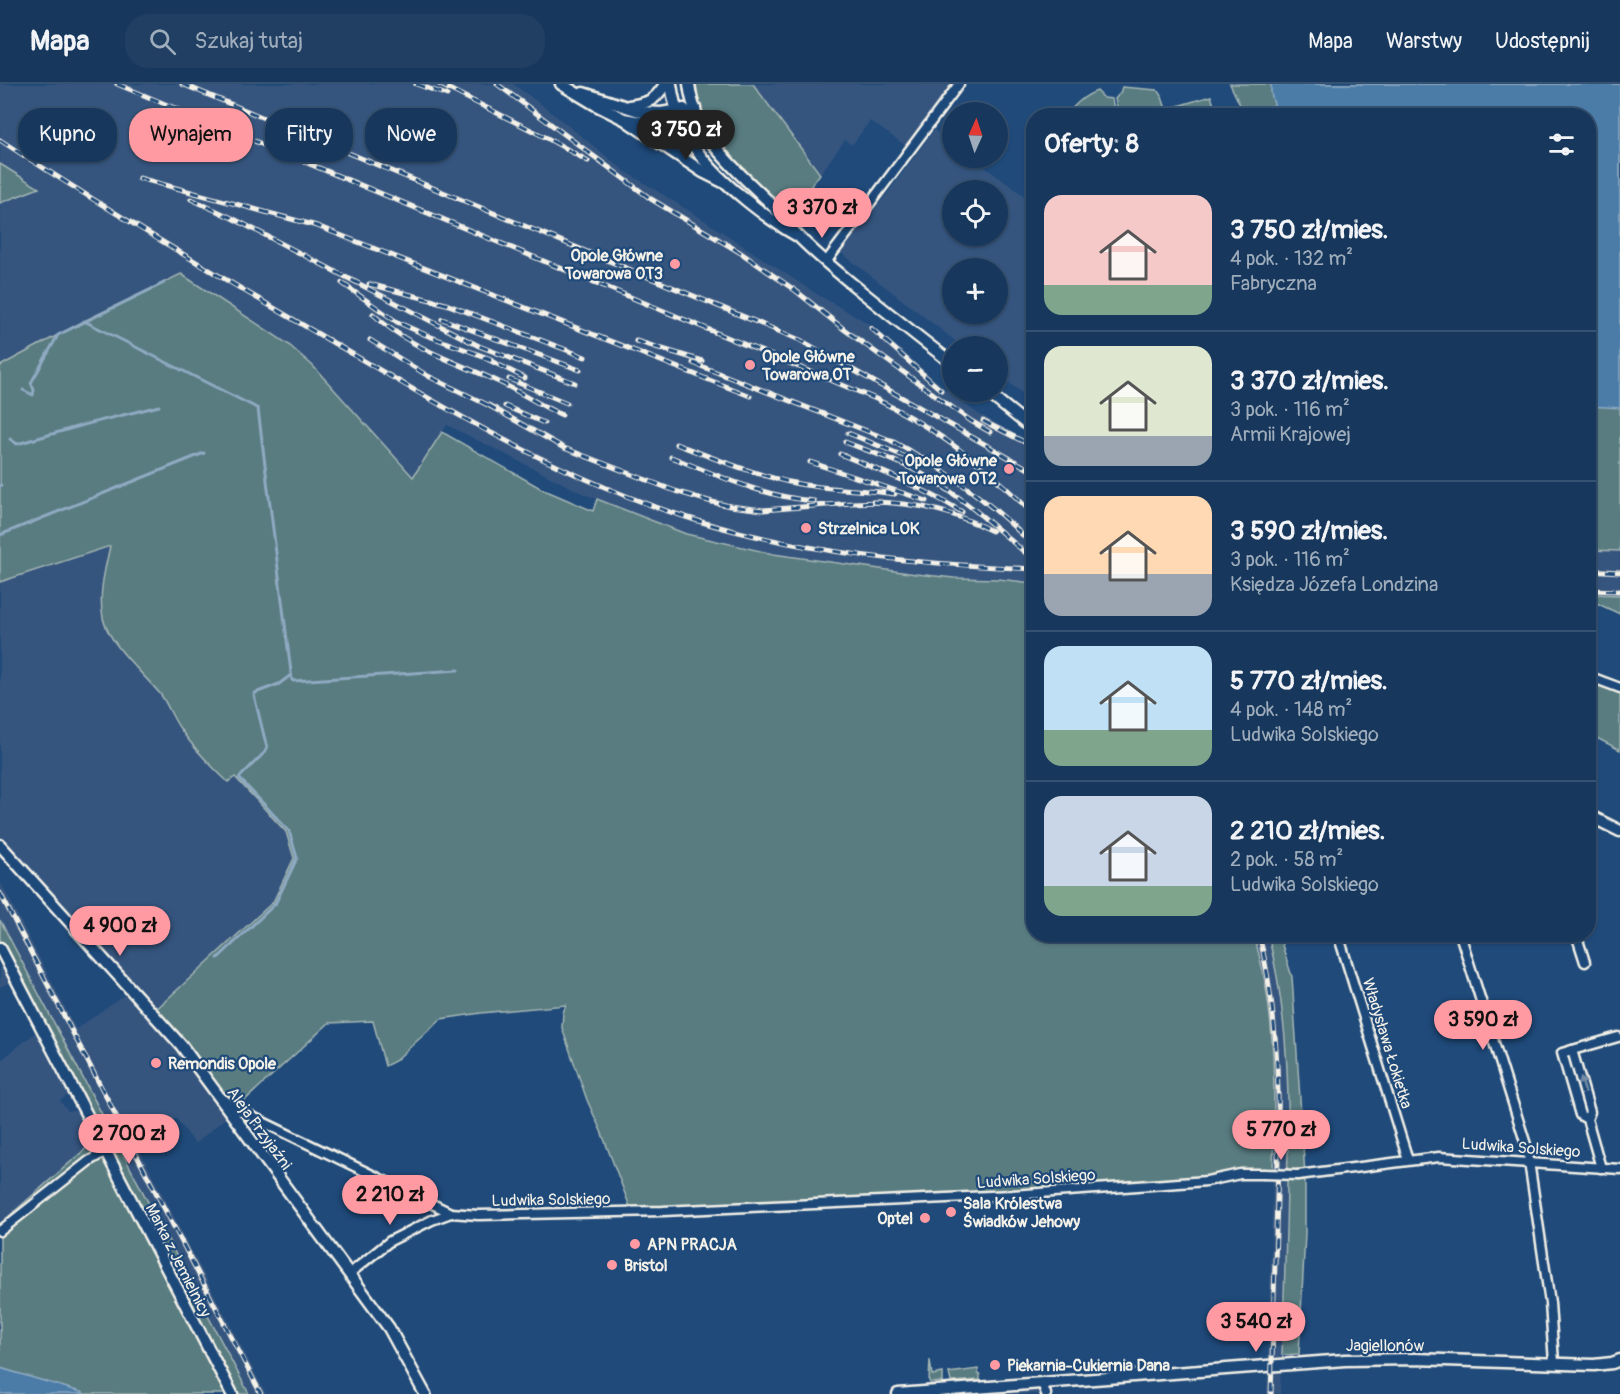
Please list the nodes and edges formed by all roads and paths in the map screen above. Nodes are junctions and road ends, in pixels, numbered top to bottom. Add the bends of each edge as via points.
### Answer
1 (665, 84) edge
2 (671, 84) edge
3 (689, 84) edge
4 (959, 84) edge
5 (565, 86) edge
6 (627, 107) junction
7 (695, 108) junction
8 (678, 114) junction
9 (624, 119) junction
10 (724, 182) junction
11 (798, 236) junction
12 (826, 262) junction
13 (942, 355) edge
14 (999, 402) edge
15 (1026, 424) edge
16 (1596, 679) edge
17 (1620, 688) edge
18 (1596, 819) edge
19 (1620, 831) edge
20 (0, 845) edge
21 (1340, 942) edge
22 (1463, 942) edge
23 (1578, 942) edge
24 (0, 948) edge
25 (1585, 963) dead end
26 (1618, 1037) dead end
27 (1572, 1050) junction
28 (213, 1090) junction
29 (1587, 1119) junction
30 (106, 1151) junction
31 (1408, 1160) junction
32 (1529, 1162) junction
33 (1601, 1168) junction
34 (1620, 1169) edge
35 (451, 1213) junction
36 (0, 1231) edge
37 (349, 1274) junction
38 (1620, 1360) edge
39 (1554, 1363) junction
40 (1042, 1383) junction
41 (232, 1394) edge
42 (425, 1394) edge
43 (898, 1394) edge
44 (1046, 1394) edge

1 - 6 street via 648,102
2 - 8 street
3 - 7 street
4 - 12 street
5 - 6 street
5 - 9 street
6 - 8 street
7 - 8 street
7 - 11 street via 704,131 719,152
8 - 9 street via 657,124
8 - 10 street via 696,151
9 - 10 street
10 - 11 street via 777,225
11 - 12 street
12 - 13 street
14 - 15 street
16 - 17 street
18 - 19 street
20 - 28 street, Aleja Przyjaźni via 181,1045
21 - 31 street, Władysława Łokietka
22 - 32 street
23 - 25 street
24 - 30 street, Marka z Jemielnicy
26 - 27 street
29 -> 27 street via 1590,1112
27 - 29 street via 1562,1053 1580,1115
28 - 35 street, Ludwika Solskiego via 236,1109
28 - 37 street, Aleja Przyjaźni
29 - 33 street
30 - 36 street
30 - 41 street, Marka z Jemielnicy
31 - 32 street, Ludwika Solskiego via 1452,1157
31 - 35 street, Ludwika Solskiego, bridge via 1298,1175 1240,1174 1207,1181 1012,1195 663,1211
32 - 33 street, Ludwika Solskiego
32 - 39 street via 1550,1303
33 - 34 street, Ludwika Solskiego
35 - 37 street, Ludwika Solskiego via 390,1241
37 - 42 street, Aleja Przyjaźni via 389,1328
38 - 39 street, Jagiellonów via 1604,1365
39 - 40 street, Jagiellonów via 1345,1360
40 - 43 street, Jagiellonów
40 - 44 street

